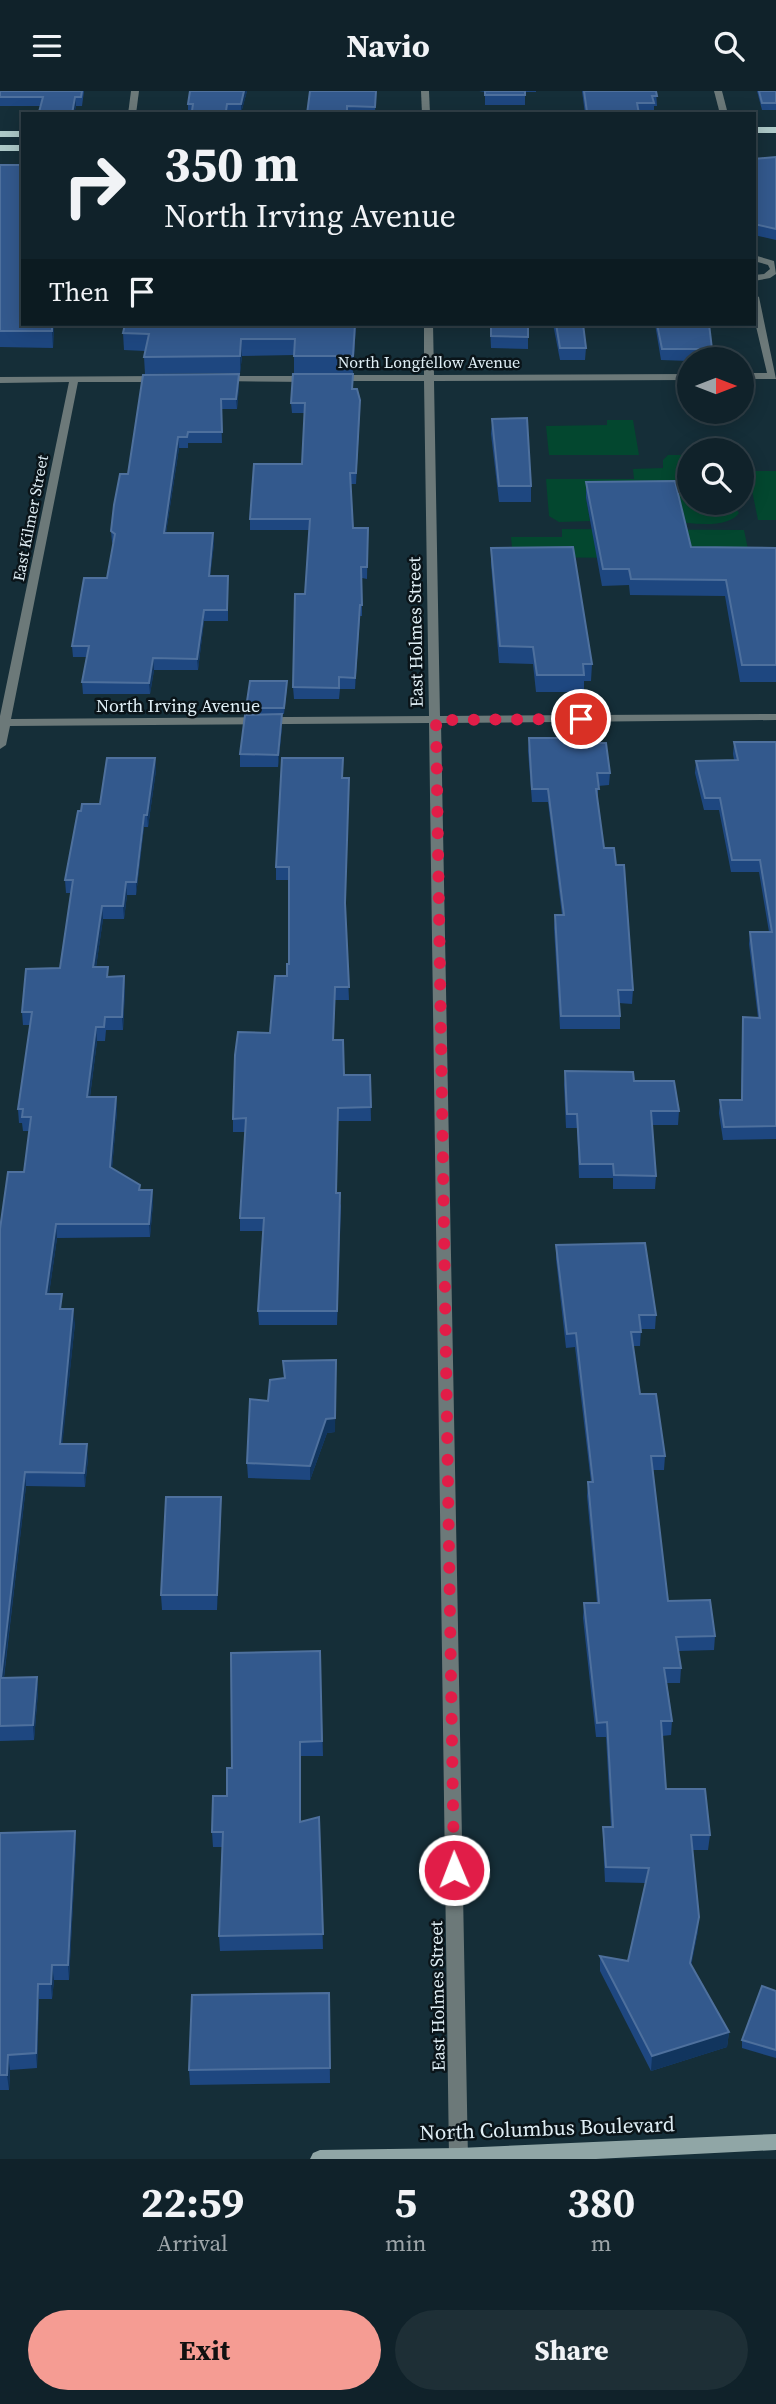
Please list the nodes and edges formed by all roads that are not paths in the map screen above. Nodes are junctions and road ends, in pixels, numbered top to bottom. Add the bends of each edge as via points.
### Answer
1 (135, 91) edge
2 (425, 91) edge
3 (718, 91) edge
4 (132, 112) edge
5 (426, 112) edge
6 (723, 112) edge
7 (756, 130) edge
8 (776, 130) edge
9 (0, 134) edge
10 (21, 134) edge
11 (756, 141) edge
12 (776, 141) edge
13 (0, 148) edge
14 (21, 148) edge
15 (756, 259) edge
16 (756, 278) edge
17 (756, 305) edge
18 (428, 326) edge
19 (754, 376) edge
20 (774, 376) edge
21 (677, 377) edge
22 (429, 378) junction
23 (172, 379) edge
24 (212, 379) edge
25 (0, 380) edge
26 (74, 380) junction
27 (776, 716) edge
28 (436, 720) junction
29 (2, 723) edge
30 (0, 745) edge
31 (776, 2142) edge
32 (459, 2157) junction
33 (320, 2159) edge

1 - 4 street
2 - 5 street
3 - 6 street
7 - 8 main road
9 - 10 main road
11 - 12 main road
13 - 14 main road
15 - 16 street via 771,263 775,270
17 - 20 street
18 - 22 street, East Holmes Street
19 - 20 street
21 - 22 street, North Longfellow Avenue
22 - 24 street, North Longfellow Avenue
22 - 28 street, East Holmes Street
23 - 26 street
25 - 26 street
26 - 29 street, East Kilmer Street
27 - 28 street, North Irving Avenue
28 - 29 street, North Irving Avenue
28 - 32 street, East Holmes Street
29 - 30 street, East Kilmer Street
31 - 32 street, North Columbus Boulevard
32 - 33 street, North Columbus Boulevard

